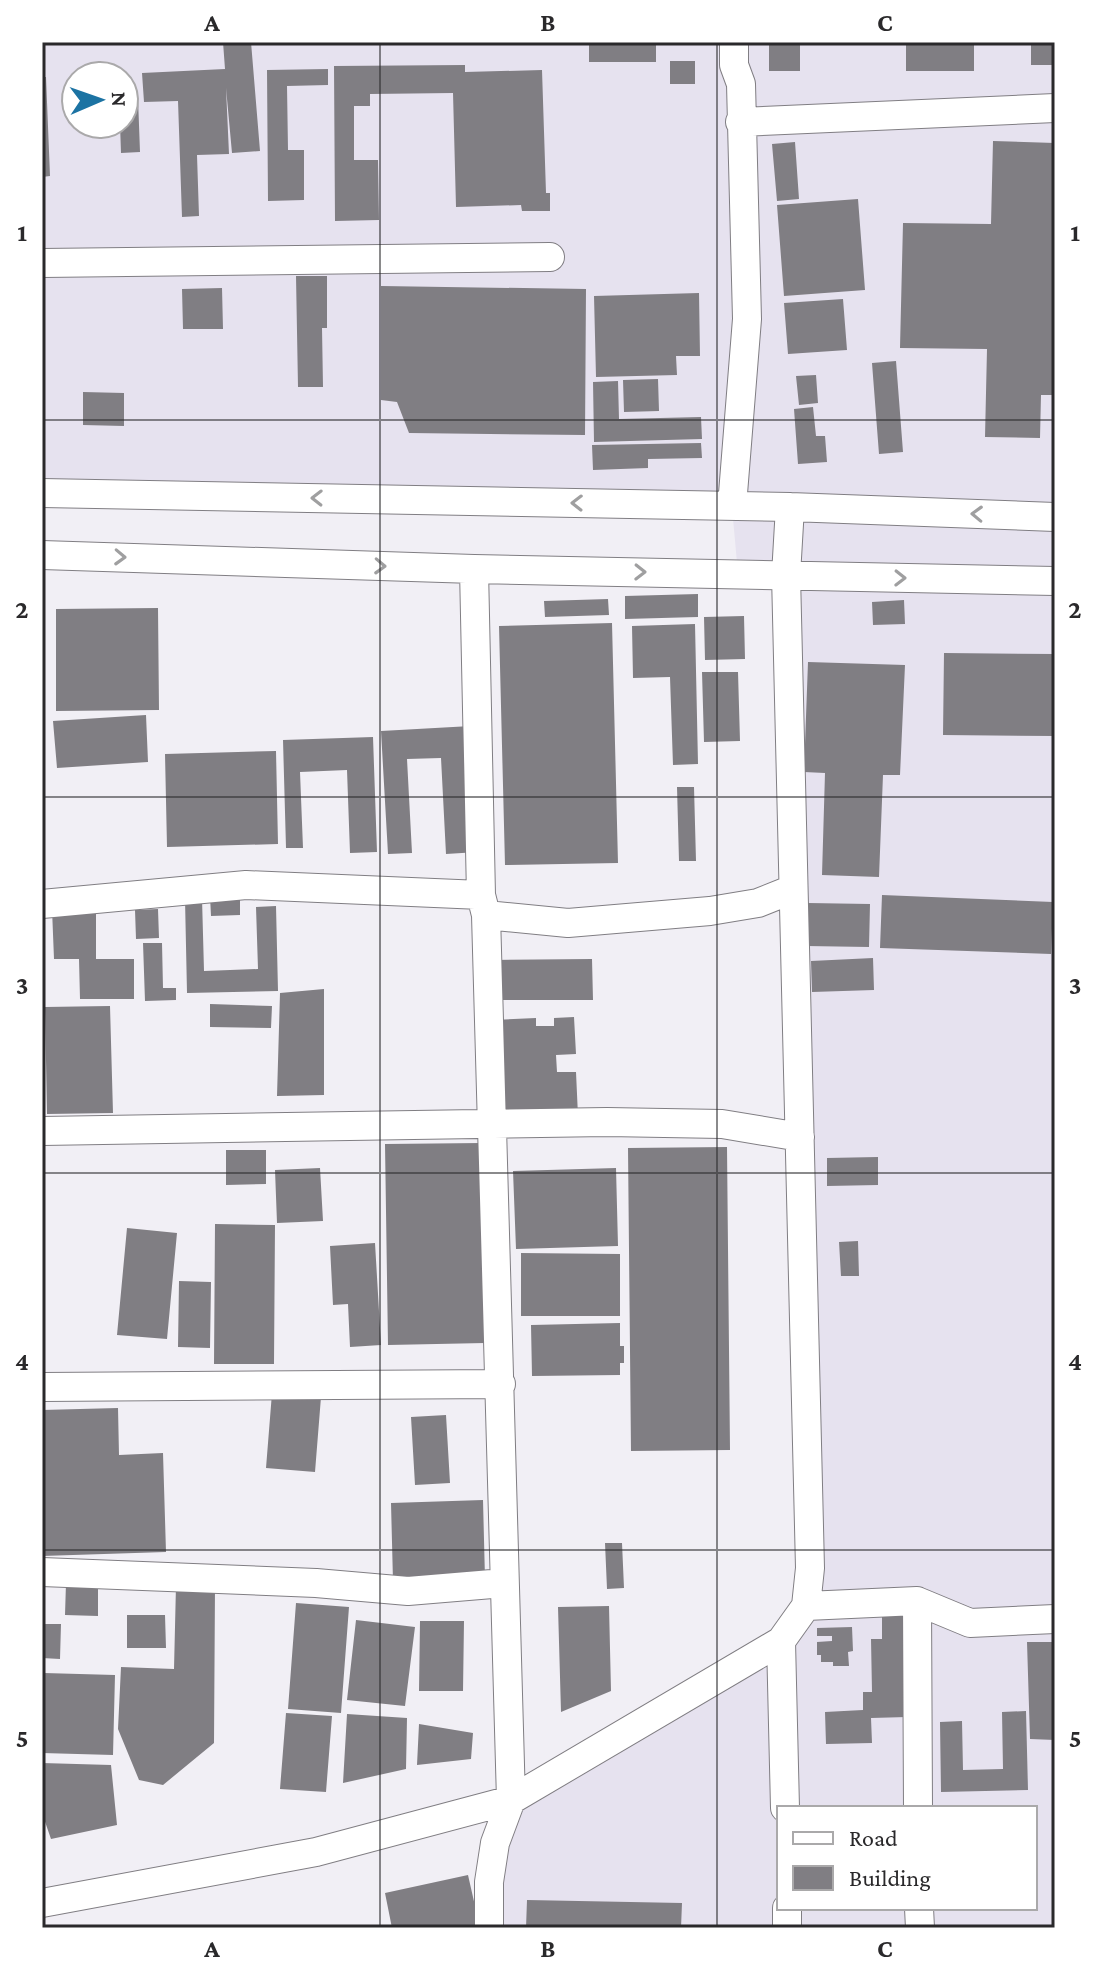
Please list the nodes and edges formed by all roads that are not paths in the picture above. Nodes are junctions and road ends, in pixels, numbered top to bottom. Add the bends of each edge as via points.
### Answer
1 (734, 42) edge
2 (1055, 108) edge
3 (740, 122) junction
4 (550, 257) dead end
5 (42, 263) edge
6 (42, 493) edge
7 (732, 506) junction
8 (790, 507) junction
9 (1055, 517) edge
10 (42, 555) edge
11 (474, 569) junction
12 (786, 575) junction
13 (1055, 581) edge
14 (793, 889) junction
15 (42, 904) edge
16 (484, 905) junction
17 (493, 1124) junction
18 (42, 1131) edge
19 (800, 1137) junction
20 (501, 1384) junction
21 (42, 1387) edge
22 (42, 1572) edge
23 (504, 1583) junction
24 (917, 1601) junction
25 (806, 1606) junction
26 (1055, 1619) edge
27 (781, 1641) junction
28 (511, 1800) junction
29 (785, 1806) edge
30 (918, 1806) edge
31 (42, 1903) edge
32 (42, 1917) edge
33 (49, 1928) edge
34 (489, 1928) edge

1 - 3 street
2 - 3 street
3 - 7 street via 747,319
4 - 5 street
7 -> 6 street
7 - 8 street
9 -> 8 street
8 - 12 street
10 -> 11 street
11 -> 12 street
11 - 16 street
12 -> 13 street
12 - 14 street
14 - 16 street via 758,903 710,911 568,923
14 - 19 street
15 - 16 street via 246,885
16 - 17 street
17 - 18 street
17 - 19 street via 722,1124
17 - 20 street
19 - 25 street via 810,1552
20 - 21 street
20 - 23 street
22 - 23 street via 408,1591
23 - 28 street
24 - 25 street
24 - 26 street via 970,1623
24 - 30 street
25 - 27 street
27 - 28 street
27 - 29 street
28 - 31 street via 316,1852
28 - 34 street via 495,1843
32 - 33 street

